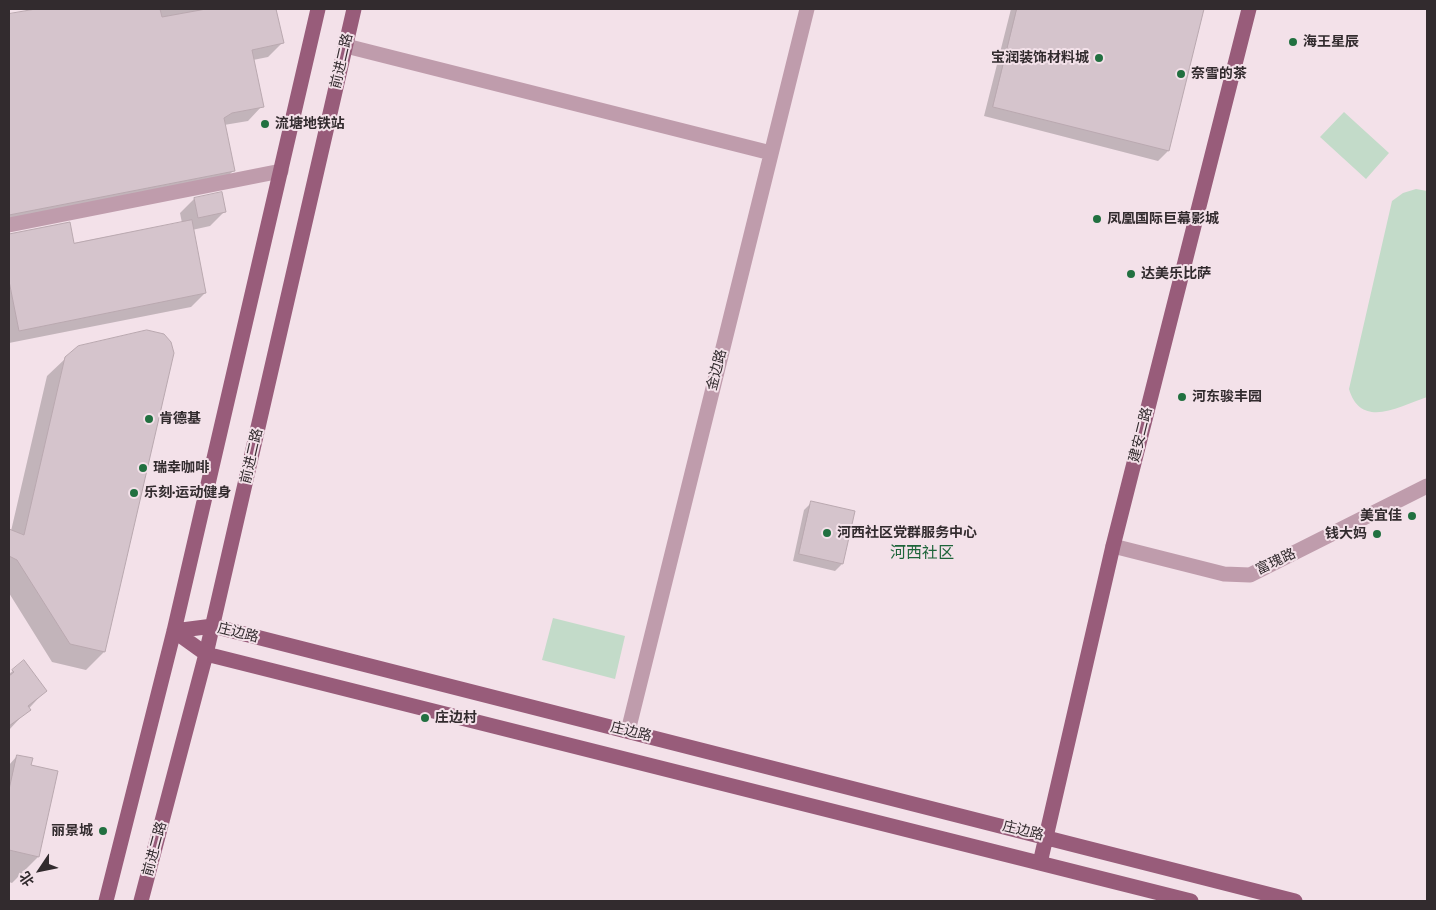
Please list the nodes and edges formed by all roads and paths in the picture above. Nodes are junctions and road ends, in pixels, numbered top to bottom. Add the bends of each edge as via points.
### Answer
1 (318, 9) edge
2 (354, 9) edge
3 (807, 9) edge
4 (1248, 9) edge
5 (346, 46) junction
6 (771, 153) junction
7 (281, 171) junction
8 (9, 225) edge
9 (1427, 486) edge
10 (1112, 546) junction
11 (212, 626) junction
12 (174, 631) junction
13 (206, 654) junction
14 (628, 731) junction
15 (1046, 837) junction
16 (1040, 863) junction
17 (106, 901) edge
18 (141, 901) edge
19 (1191, 901) edge
20 (1295, 901) edge

1 - 7 main road
2 - 5 main road, 前进二路
3 - 6 street, 金边路
4 - 10 main road, 建安二路
5 - 6 street
5 - 11 main road, 前进二路
6 - 14 street, 金边路
7 - 8 street
7 - 12 main road
9 - 10 street, 富瑰路 via 1250,574 1224,574
10 - 15 main road, 建安二路
11 - 12 main road, 庄边路
11 - 13 main road, 前进二路
11 - 14 main road, 庄边路
12 - 13 main road, 庄边路
12 - 17 main road
13 - 16 main road, 庄边路
13 - 18 main road, 前进二路
14 - 15 main road, 庄边路
15 - 16 main road, 建安二路
15 - 20 main road, 庄边路
16 - 19 main road, 庄边路

